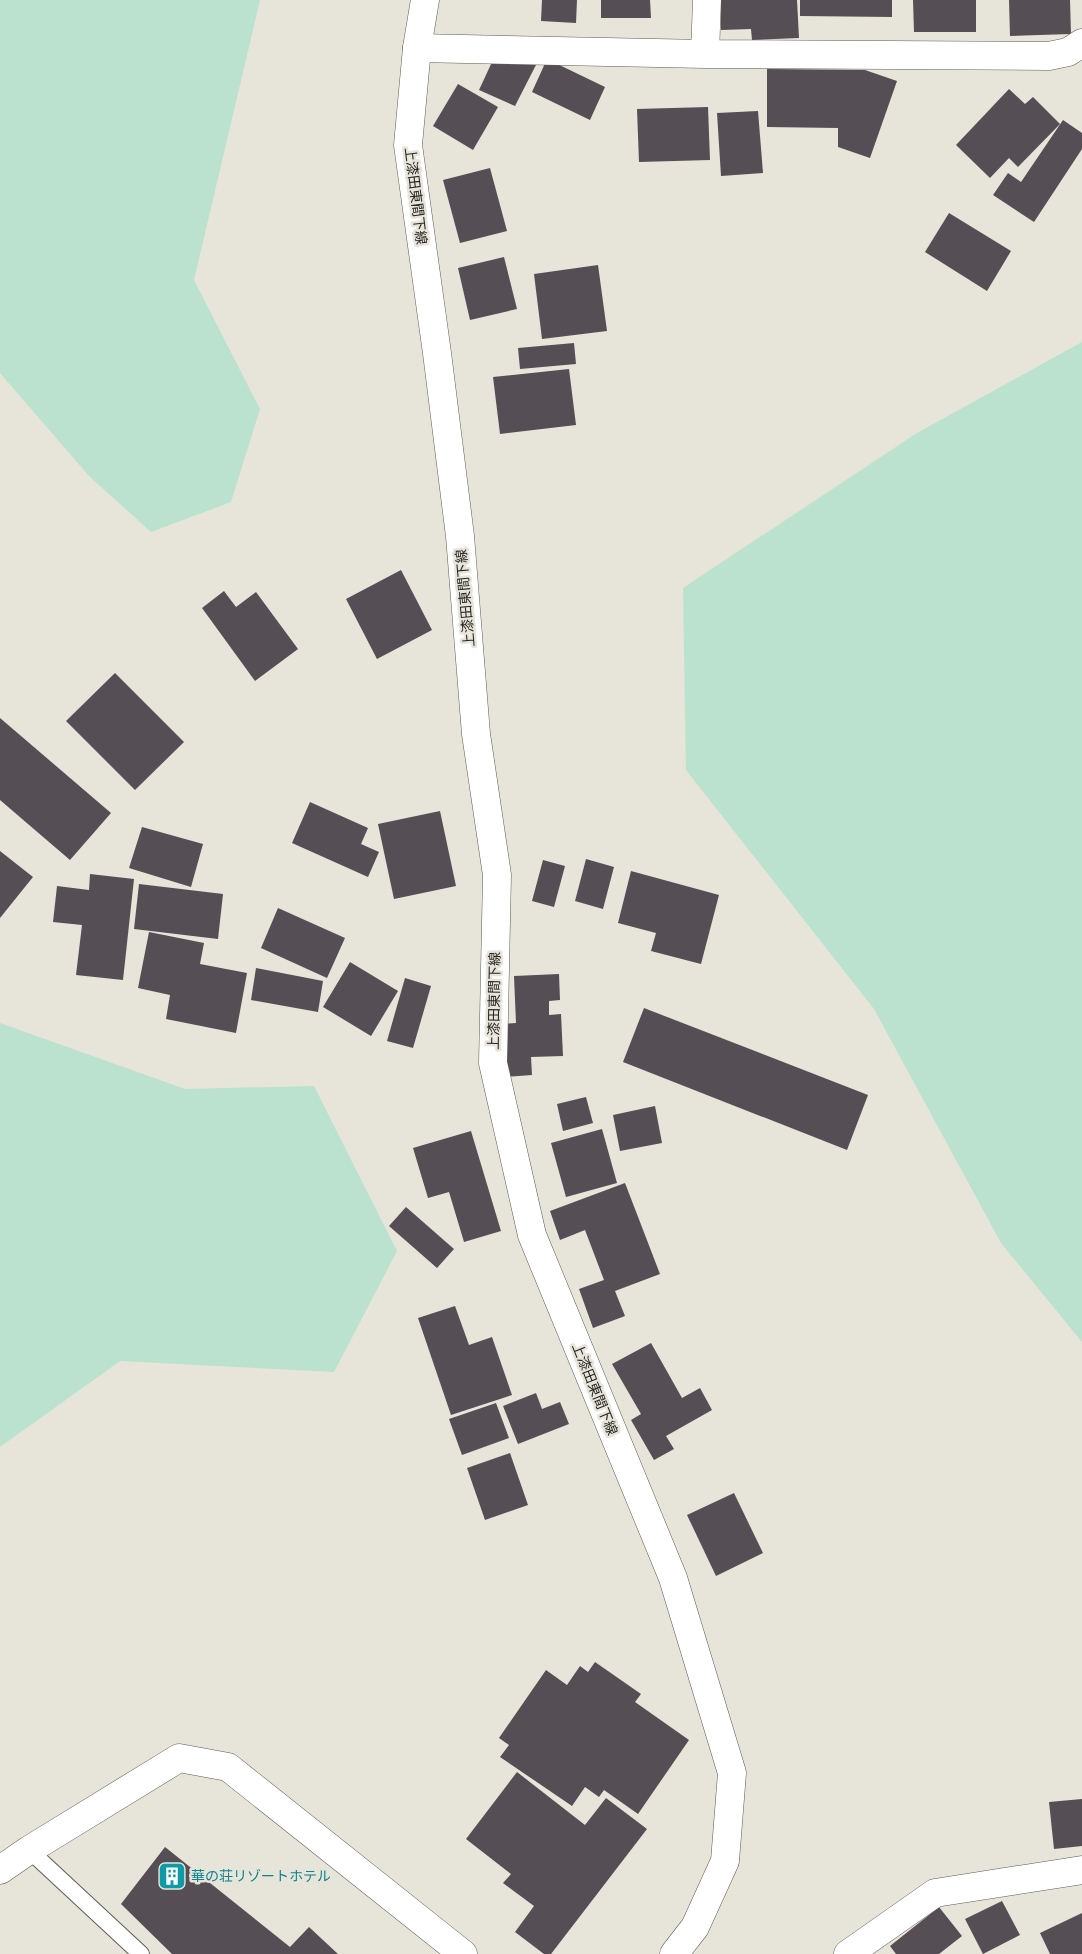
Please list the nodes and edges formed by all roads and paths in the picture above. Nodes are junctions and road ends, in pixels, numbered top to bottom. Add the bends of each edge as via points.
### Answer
1 (425, 0) edge
2 (707, 0) edge
3 (1082, 43) edge
4 (417, 48) junction
5 (705, 54) junction
6 (29, 1850) junction
7 (0, 1870) edge
8 (1082, 1870) edge
9 (141, 1954) edge
10 (463, 1954) edge
11 (674, 1954) edge
12 (848, 1954) edge

1 - 4 main road, 上漆田東間下線
2 - 5 main road
3 - 5 main road via 1068,52 1049,56
4 - 5 main road
4 - 11 main road, 上漆田東間下線 via 408,145 460,536 476,734 497,875 493,1063 532,1235 672,1578 732,1774 725,1860 695,1928
6 - 7 main road
6 - 9 lane
6 - 10 main road via 179,1758 228,1767
8 - 12 main road via 935,1893

